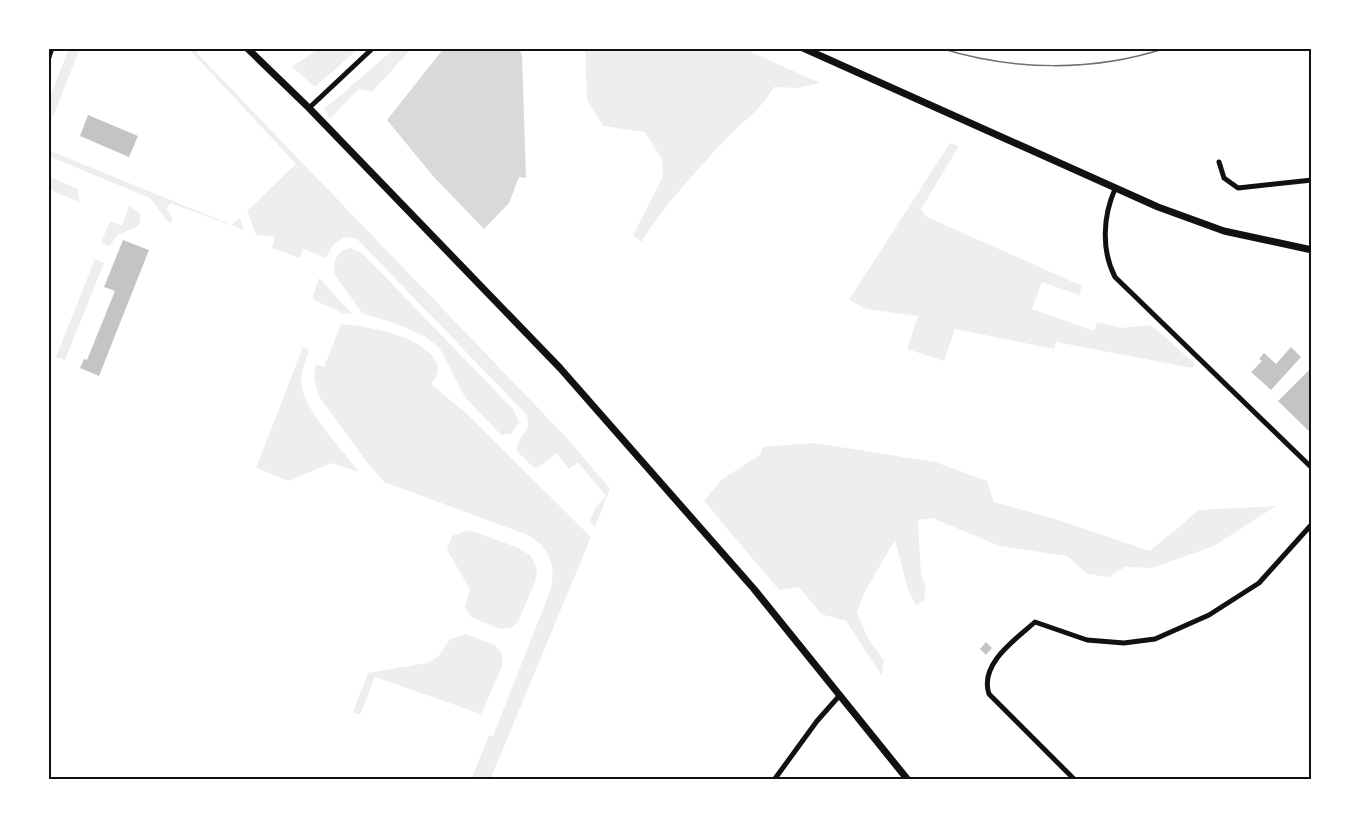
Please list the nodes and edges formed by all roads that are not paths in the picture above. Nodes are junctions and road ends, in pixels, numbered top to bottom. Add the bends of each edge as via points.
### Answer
1 (52, 48) edge
2 (247, 48) edge
3 (373, 48) edge
4 (803, 48) edge
5 (48, 60) edge
6 (309, 108) junction
7 (1219, 162) dead end
8 (1312, 180) edge
9 (1115, 189) junction
10 (1312, 250) edge
11 (1312, 468) edge
12 (1312, 524) edge
13 (840, 695) junction
14 (774, 780) edge
15 (908, 780) edge
16 (1076, 780) edge

1 - 5 street
2 - 6 street
3 - 6 street
4 - 9 street
6 - 13 street via 560,368 732,563
7 - 8 street via 1224,178 1238,188
9 - 10 street via 1224,231
9 - 11 street via 1105,217 1109,262 1115,277
12 - 16 street via 1259,583 1209,615 1155,639 1125,643 1088,640 1035,622 993,664 986,677 993,700
13 - 14 street
13 - 15 street

